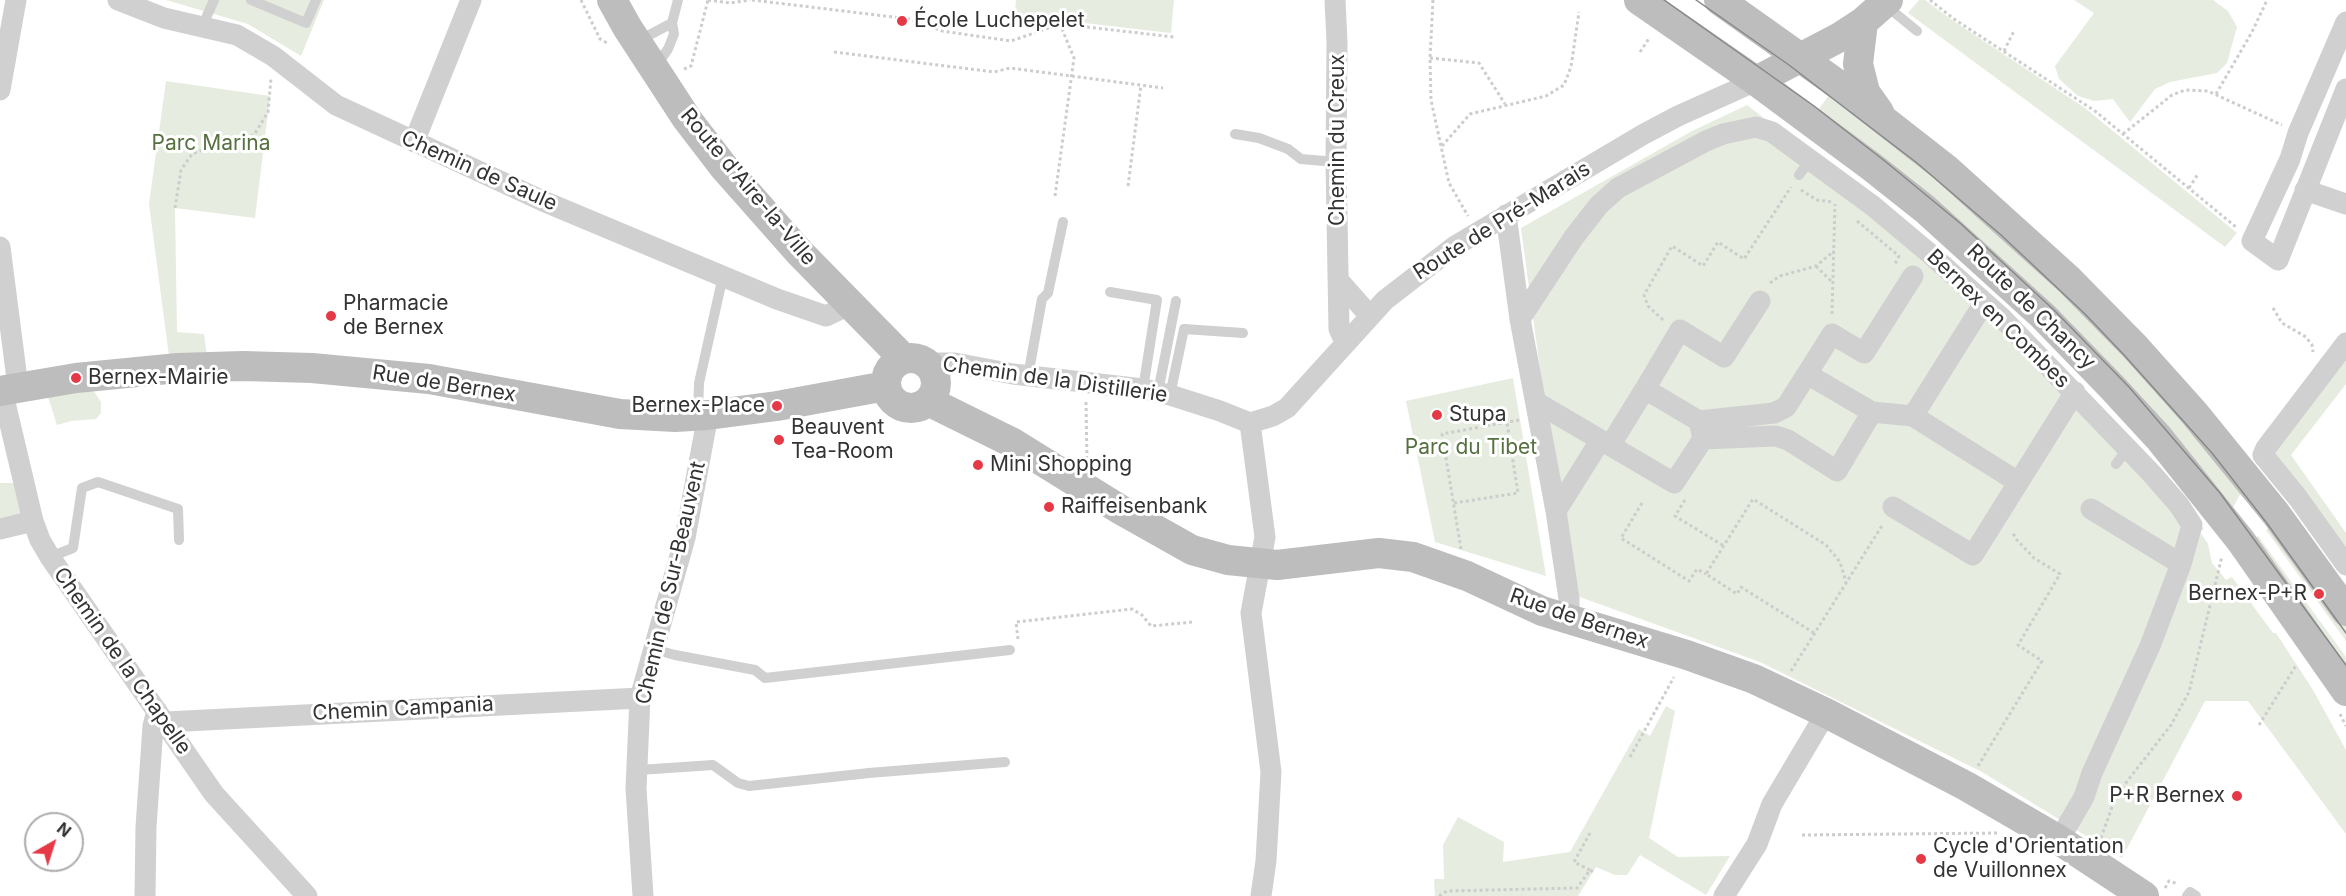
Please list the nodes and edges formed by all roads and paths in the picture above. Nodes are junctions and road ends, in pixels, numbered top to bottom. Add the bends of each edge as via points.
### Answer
1 (16, 0) edge
2 (214, 0) edge
3 (251, 0) edge
4 (315, 0) edge
5 (471, 0) edge
6 (612, 0) edge
7 (678, 0) edge
8 (708, 0) edge
9 (751, 0) edge
10 (1335, 0) edge
11 (1433, 0) edge
12 (1640, 0) edge
13 (1719, 0) edge
14 (1929, 0) edge
15 (2267, 0) edge
16 (132, 2) edge
17 (1878, 9) edge
18 (1579, 12) dead end
19 (2346, 22) edge
20 (672, 23) junction
21 (1060, 24) junction
22 (202, 27) junction
23 (1654, 31) dead end
24 (1917, 31) dead end
25 (2014, 31) dead end
26 (1174, 37) dead end
27 (638, 41) junction
28 (2004, 51) junction
29 (834, 52) dead end
30 (1640, 52) dead end
31 (1430, 58) junction
32 (1802, 58) junction
33 (657, 73) junction
34 (1071, 76) junction
35 (1756, 81) junction
36 (1141, 85) junction
37 (1163, 88) dead end
38 (2346, 89) edge
39 (0, 90) edge
40 (2216, 94) junction
41 (270, 96) dead end
42 (1505, 104) junction
43 (1884, 120) junction
44 (2298, 132) junction
45 (1235, 134) dead end
46 (2123, 134) junction
47 (414, 142) junction
48 (1442, 146) junction
49 (1336, 162) junction
50 (2198, 174) dead end
51 (1128, 186) dead end
52 (2189, 189) junction
53 (2305, 190) junction
54 (1055, 196) dead end
55 (2346, 204) edge
56 (175, 208) dead end
57 (1844, 210) dead end
58 (1835, 212) dead end
59 (1506, 215) junction
60 (1853, 218) dead end
61 (1063, 222) dead end
62 (1477, 232) junction
63 (2252, 241) junction
64 (0, 247) edge
65 (1834, 251) junction
66 (1816, 266) junction
67 (723, 276) junction
68 (1913, 276) joint
69 (1339, 281) junction
70 (1832, 282) junction
71 (1110, 292) dead end
72 (1176, 301) dead end
73 (1760, 301) joint
74 (1984, 303) junction
75 (851, 304) junction
76 (2273, 308) dead end
77 (1369, 315) junction
78 (1520, 319) junction
79 (1680, 330) junction
80 (1243, 333) dead end
81 (1832, 334) junction
82 (1345, 342) junction
83 (2346, 343) edge
84 (915, 361) junction
85 (1807, 374) junction
86 (1028, 376) junction
87 (2320, 376) junction
88 (1085, 383) junction
89 (886, 386) junction
90 (7, 389) edge
91 (1645, 389) junction
92 (1157, 392) junction
93 (2075, 392) junction
94 (928, 401) junction
95 (1537, 410) junction
96 (1872, 412) junction
97 (703, 415) junction
98 (1912, 416) junction
99 (1250, 423) junction
100 (1507, 423) junction
101 (1701, 430) junction
102 (1605, 443) junction
103 (1087, 469) dead end
104 (2018, 482) junction
105 (1674, 483) junction
106 (1454, 503) junction
107 (1642, 503) dead end
108 (1893, 507) joint
109 (2091, 509) dead end
110 (2001, 510) junction
111 (1556, 511) junction
112 (33, 521) junction
113 (0, 529) edge
114 (179, 540) dead end
115 (1724, 546) junction
116 (1461, 550) dead end
117 (2222, 555) dead end
118 (50, 557) junction
119 (1261, 564) junction
120 (2181, 564) junction
121 (2346, 565) edge
122 (1706, 574) junction
123 (1846, 582) junction
124 (2346, 611) edge
125 (1569, 620) junction
126 (1193, 622) dead end
127 (1814, 633) junction
128 (653, 649) junction
129 (1010, 650) joint
130 (2298, 663) dead end
131 (1674, 677) dead end
132 (1787, 677) dead end
133 (2346, 691) edge
134 (640, 698) junction
135 (1826, 713) junction
136 (161, 717) junction
137 (2259, 725) dead end
138 (1630, 757) dead end
139 (1005, 762) dead end
140 (639, 770) junction
141 (1974, 772) dead end
142 (1590, 833) dead end
143 (2000, 833) dead end
144 (1802, 835) dead end
145 (2059, 840) junction
146 (2098, 846) dead end
147 (1590, 870) junction
148 (1595, 873) dead end
149 (1462, 890) junction
150 (1524, 890) junction
151 (2154, 892) edge
152 (2188, 892) edge
153 (145, 896) edge
154 (307, 896) edge
155 (643, 896) edge
156 (1262, 896) edge
157 (1439, 896) edge
158 (1462, 896) edge
159 (1527, 896) edge
160 (1724, 896) edge

1 - 39 street
2 - 22 lane
3 - 4 lane via 306,23
5 - 47 street
6 - 27 street, Route d'Aire-la-Ville
7 - 20 lane
8 - 9 path
8 - 33 path via 691,66
9 - 21 path via 910,19 942,31 1011,41
10 - 49 street, Chemin du Creux
11 - 31 path
12 - 35 street, Route de Chancy
13 - 32 street, Route de Chancy
14 - 28 path
15 - 40 path
16 - 22 street, Chemin de Saule via 164,18
17 - 24 lane
17 - 32 street
17 - 43 street via 1858,64 1865,92
18 - 42 path via 1571,67 1564,85 1546,96
19 - 44 street
20 - 27 lane
20 - 33 lane via 674,34
21 - 26 path
21 - 34 path via 1074,58
22 - 47 street, Chemin de Saule via 237,35 273,56 336,105
23 - 30 path
25 - 28 path
27 - 33 street, Route d'Aire-la-Ville
28 - 46 path
29 - 34 path via 994,72 1010,68
31 - 42 path via 1479,63
31 - 48 path via 1431,100
32 - 35 street
32 - 43 street, Route de Chancy
33 - 75 street, Route d'Aire-la-Ville via 723,166
34 - 36 path
34 - 54 path
35 - 59 street, Route de Pré-Marais via 1678,116
35 - 133 street, Route de Chancy via 1925,209 2008,283 2112,387 2159,438 2231,528
36 - 37 path
36 - 51 path
38 - 53 street
40 - 44 path
40 - 46 path via 2186,90 2172,95
41 - 56 path via 268,112 254,135 223,148 192,154 181,170
42 - 48 path via 1470,114
43 - 124 street, Route de Chancy via 2028,242 2134,346 2226,451
44 - 63 street via 2290,159
45 - 49 lane via 1259,138 1288,149 1301,159
46 - 52 path
47 - 67 street, Chemin de Saule
48 - 62 path via 1449,183
49 - 69 street, Chemin du Creux
50 - 52 path
52 - 63 path
53 - 55 street
53 - 63 street via 2278,260
57 - 79 path via 1835,202 1817,200 1792,185 1744,259 1718,242 1703,266 1672,246 1644,294 1648,306 1658,316
58 - 65 path
59 - 62 street, Route de Pré-Marais
59 - 78 street
60 - 68 path via 1899,256 1895,264
61 - 86 lane via 1048,293 1042,299
62 - 77 street, Route de Pré-Marais via 1419,272
64 - 90 street, Chemin de la Chapelle
65 - 66 path
65 - 70 path
66 - 70 path
66 - 73 path via 1780,276 1770,283
67 - 75 street, Chemin de Saule via 820,315 830,315
67 - 97 lane via 699,383
68 - 81 street via 1864,353
69 - 77 street
69 - 82 street, Chemin du Creux via 1339,329
70 - 81 path
71 - 92 lane via 1157,300
72 - 92 lane
73 - 79 street via 1724,357
74 - 78 street, Bernex en Combes via 1873,206 1804,168 1772,132 1756,127 1724,134 1618,188 1574,237
74 - 93 street, Bernex en Combes
74 - 98 street
75 - 84 street, Route d'Aire-la-Ville
76 - 87 path via 2282,323 2312,345
77 - 82 street, Route de Pré-Marais
78 - 95 street
79 - 91 street
80 - 92 lane via 1184,329
81 - 85 street
82 - 99 street, Route de Pré-Marais via 1287,408
83 - 87 street
84 - 86 street, Chemin de la Distillerie via 955,363
84 - 89 street via 892,366
84 - 94 street via 933,372 936,382
85 - 96 street
85 - 101 street via 1786,407
86 - 88 street, Chemin de la Distillerie
87 - 121 street via 2263,455
88 - 92 street, Chemin de la Distillerie
88 - 103 path
89 - 94 street via 894,401 905,407 917,407
89 - 97 street, Rue de Bernex
90 - 97 street, Rue de Bernex via 178,368 312,368 429,379 630,415
90 - 112 street, Chemin de la Chapelle
91 - 101 street
91 - 102 street
92 - 99 street, Chemin de la Distillerie
93 - 104 street
93 - 120 street, Bernex en Combes via 2122,457 2179,505 2192,525
94 - 119 street, Rue de Bernex via 1013,442 1177,543 1206,554
95 - 100 path
95 - 102 street
95 - 111 street
96 - 98 street
96 - 101 street via 1837,471 1776,436
97 - 128 street, Chemin de Sur-Beauvent via 685,538
98 - 104 street
99 - 119 street via 1265,537
100 - 106 path via 1518,493
100 - 106 path via 1442,434
101 - 105 street
102 - 105 street
102 - 111 street
104 - 110 street
105 - 115 path via 1689,493 1675,516
106 - 116 path
107 - 122 path via 1621,538 1689,581 1697,569
108 - 110 street via 1973,555
108 - 123 path
109 - 120 street
110 - 141 path via 2016,539 2034,558 2060,574 2018,645 2042,661
111 - 125 street
112 - 113 street
112 - 118 street, Chemin de la Chapelle
114 - 118 lane via 178,509 98,482 82,488 73,548
115 - 122 path
115 - 123 path via 1753,499 1826,545 1840,562
117 - 146 path via 2189,692 2171,725 2125,784
118 - 136 street, Chemin de la Chapelle
119 - 125 street, Rue de Bernex via 1295,564 1379,553 1399,555 1447,567
119 - 156 street via 1251,613 1270,772
120 - 145 street, Bernex en Combes via 2084,797
122 - 127 path via 1737,594 1741,587
123 - 127 path
125 - 135 street, Rue de Bernex via 1724,668
126 - 129 path via 1151,626 1132,609 1016,622 1019,648
127 - 132 path
128 - 129 lane via 755,670 765,678
128 - 134 street, Chemin de Sur-Beauvent
130 - 137 path
131 - 138 path
134 - 136 street, Chemin Campania
134 - 140 street, Chemin de Sur-Beauvent
135 - 145 street, Rue de Bernex
135 - 160 street via 1772,804 1757,844
136 - 153 street via 153,726
136 - 154 street, Chemin de la Chapelle via 214,794
139 - 140 lane via 748,786 713,765
140 - 155 street, Chemin de Sur-Beauvent via 636,788
142 - 147 path via 1574,862
143 - 144 path
145 - 151 street, Rue de Bernex
147 - 148 path
147 - 150 path via 1577,888
149 - 150 path
149 - 157 path
149 - 158 path
150 - 159 path
151 - 152 path via 2169,881

